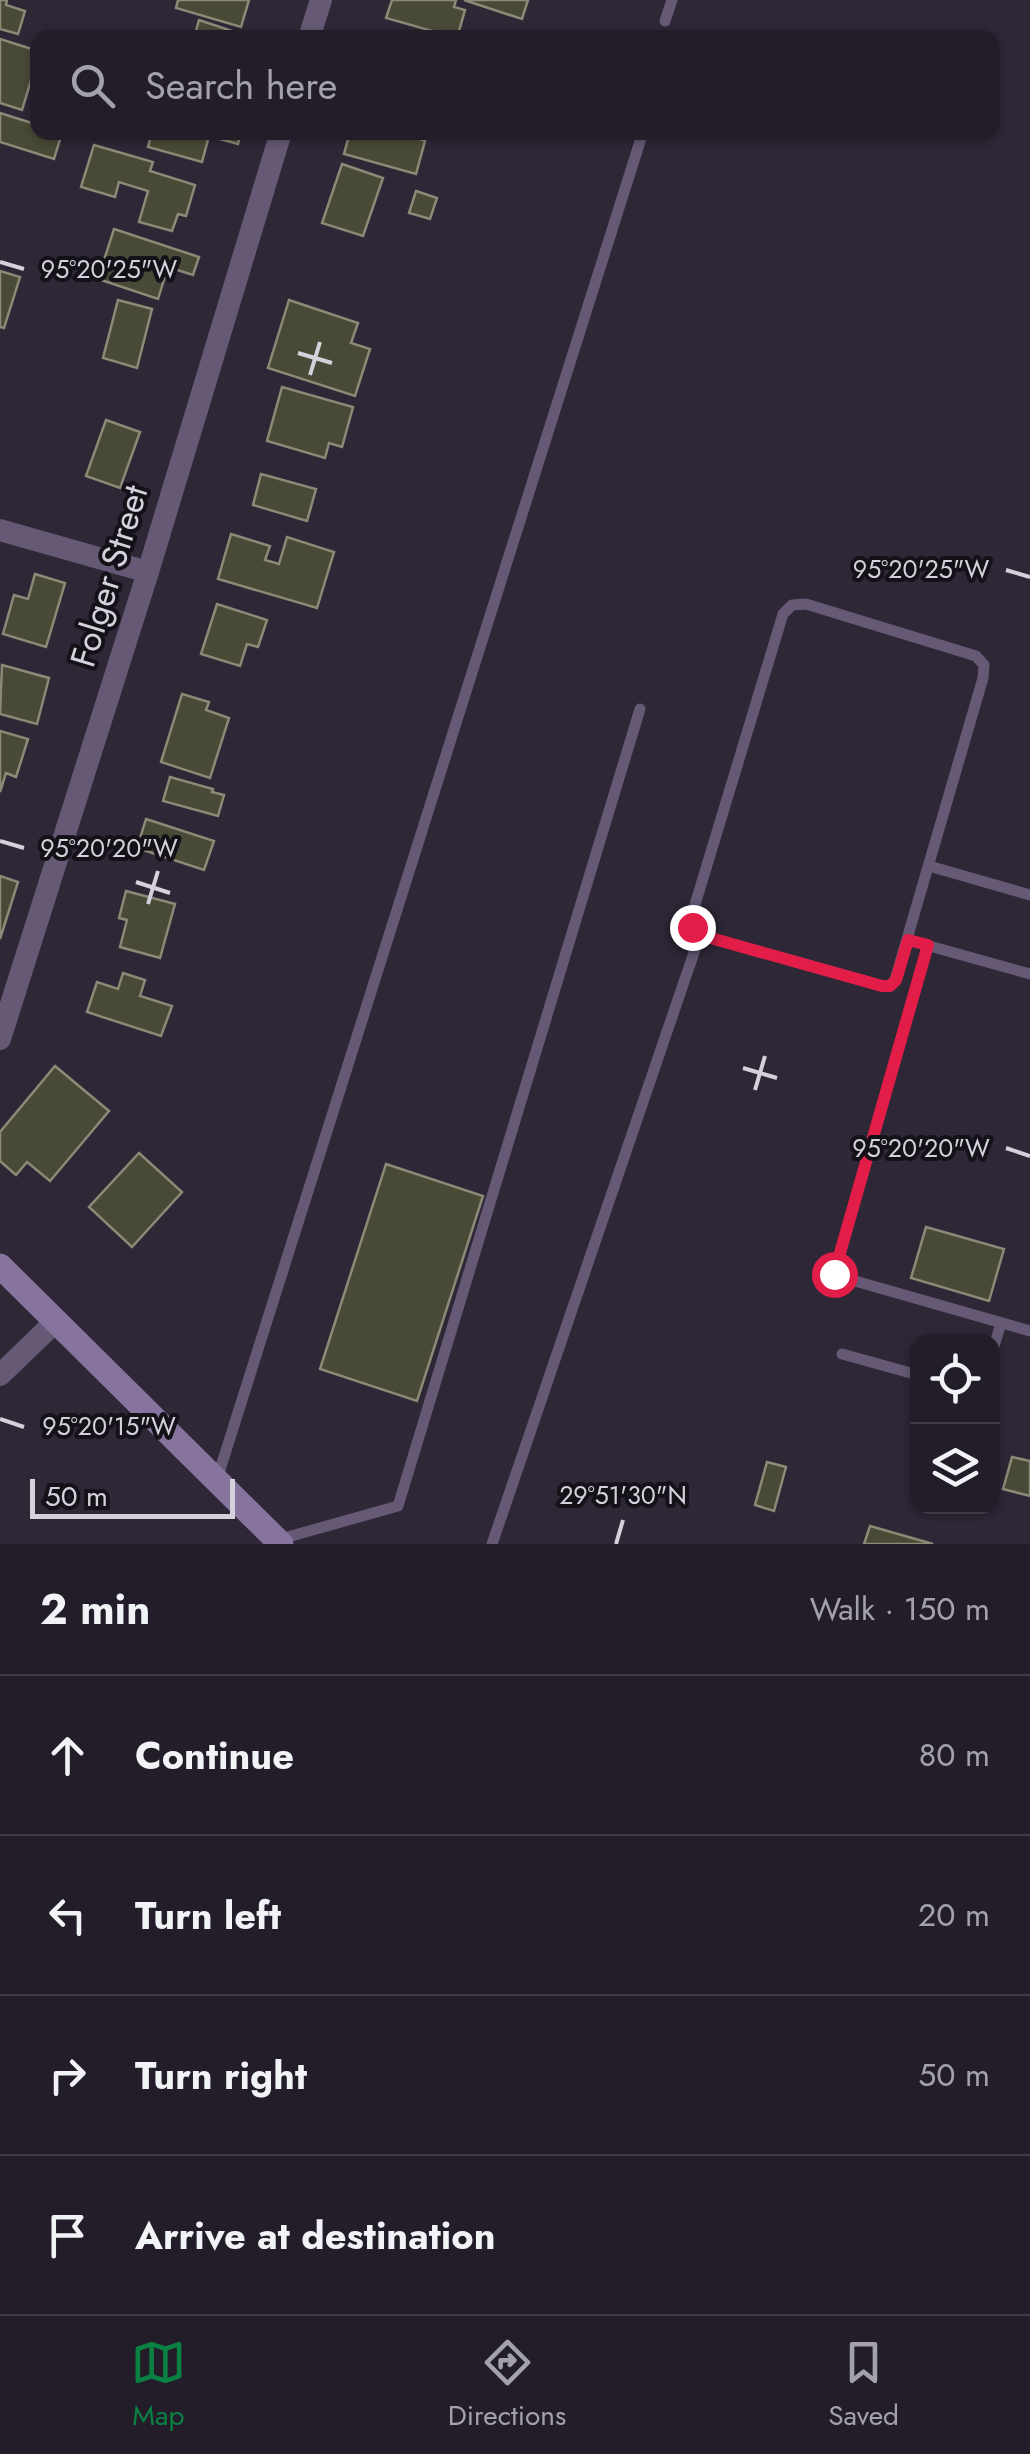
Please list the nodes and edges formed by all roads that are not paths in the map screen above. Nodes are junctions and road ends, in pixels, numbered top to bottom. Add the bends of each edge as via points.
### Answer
1 (320, 0) edge
2 (672, 0) edge
3 (665, 21) dead end
4 (311, 30) edge
5 (278, 140) edge
6 (640, 140) edge
7 (0, 530) edge
8 (148, 572) junction
9 (640, 709) dead end
10 (930, 866) junction
11 (1030, 895) edge
12 (700, 935) junction
13 (908, 940) junction
14 (928, 945) junction
15 (1030, 974) edge
16 (0, 1040) edge
17 (0, 1266) edge
18 (55, 1322) junction
19 (1001, 1323) junction
20 (1030, 1331) edge
21 (998, 1334) edge
22 (842, 1354) dead end
23 (910, 1373) edge
24 (0, 1375) edge
25 (217, 1478) junction
26 (279, 1542) edge
27 (492, 1544) edge

1 - 4 street
2 - 3 lane
5 - 8 street, Folger Street
6 - 25 lane
7 - 8 street
8 - 16 street, Folger Street
9 - 26 lane via 398,1506
10 - 11 lane
10 - 12 lane via 984,665 976,656 792,605 783,614 694,908 692,927
10 - 13 lane
12 - 13 lane via 882,986 896,980
12 - 27 lane
13 - 14 lane
14 - 15 lane
14 - 19 lane via 834,1274
17 - 18 main road
18 - 24 street
18 - 25 main road
19 - 20 lane
19 - 21 lane
22 - 23 lane
25 - 26 main road

